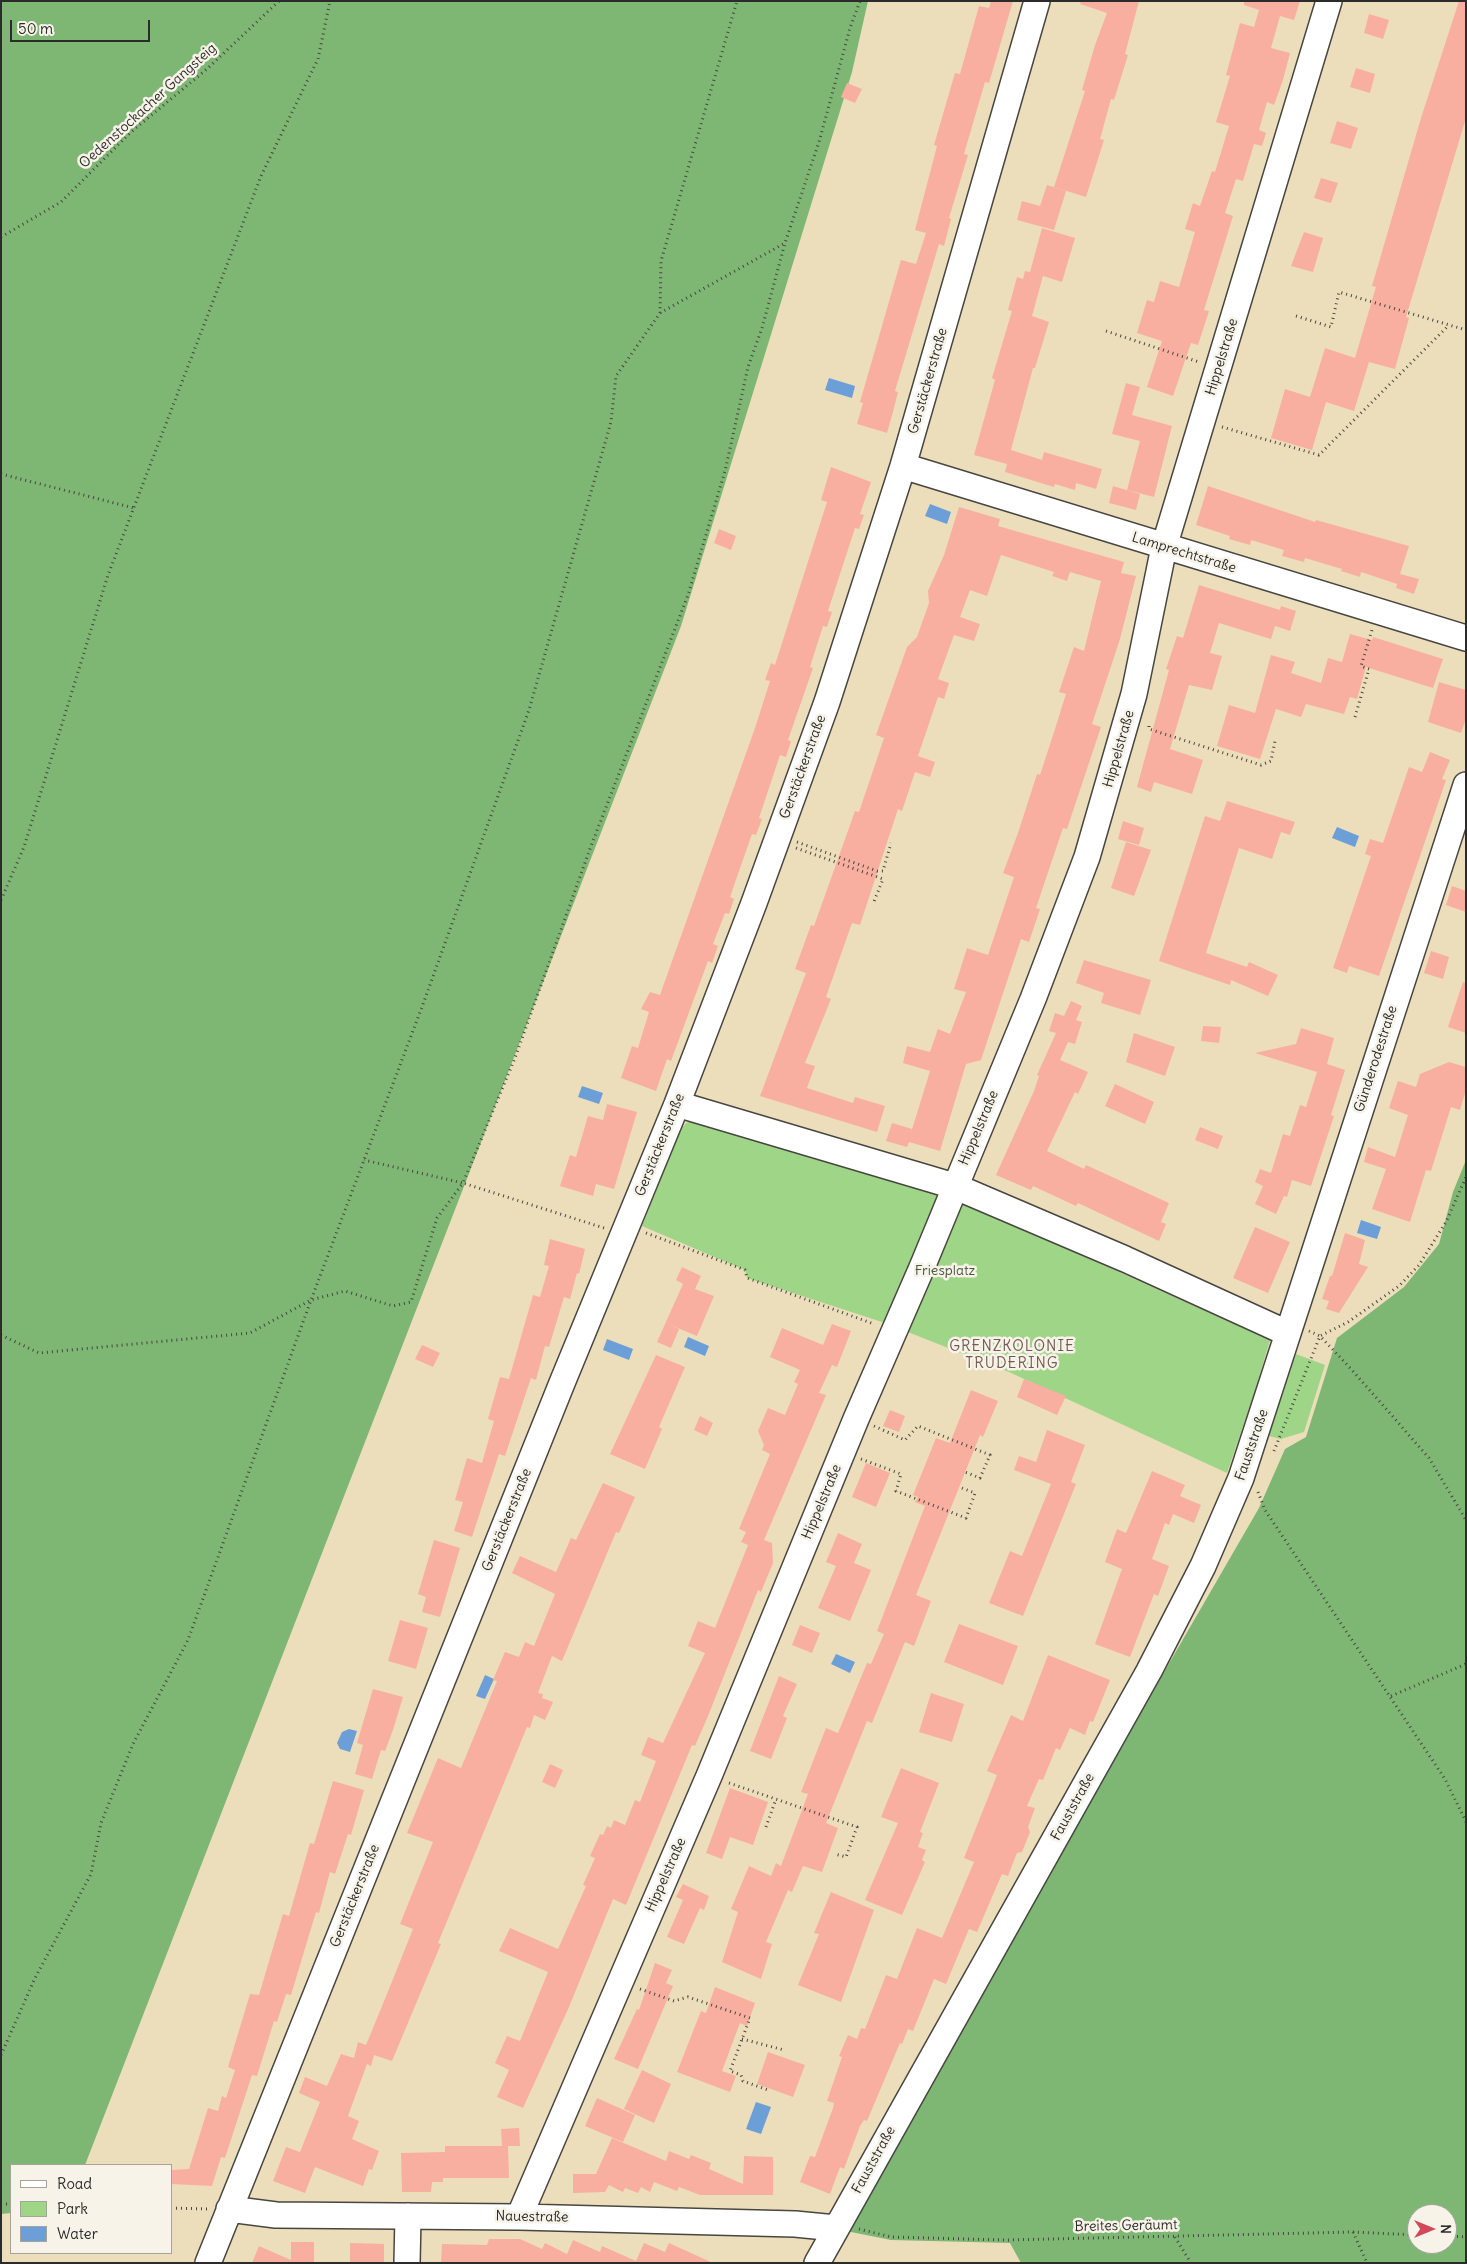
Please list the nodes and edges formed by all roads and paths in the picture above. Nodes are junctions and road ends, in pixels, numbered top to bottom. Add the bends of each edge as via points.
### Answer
1 (279, 1) edge
2 (330, 1) edge
3 (737, 1) edge
4 (860, 1) edge
5 (1037, 1) edge
6 (1328, 1) edge
7 (1, 237) edge
8 (785, 242) junction
9 (660, 313) junction
10 (1296, 316) dead end
11 (1448, 326) junction
12 (1466, 330) edge
13 (1106, 331) dead end
14 (1219, 368) junction
15 (1202, 422) junction
16 (903, 466) junction
17 (1, 474) edge
18 (134, 508) junction
19 (1164, 547) junction
20 (1377, 611) junction
21 (1466, 638) edge
22 (1355, 717) dead end
23 (1151, 719) dead end
24 (1275, 741) dead end
25 (1466, 785) edge
26 (777, 838) junction
27 (892, 843) dead end
28 (1, 900) edge
29 (873, 904) dead end
30 (677, 1104) junction
31 (364, 1160) junction
32 (1466, 1177) edge
33 (463, 1183) junction
34 (954, 1186) junction
35 (626, 1230) junction
36 (311, 1300) junction
37 (893, 1331) junction
38 (1287, 1333) junction
39 (1, 1335) edge
40 (1320, 1336) junction
41 (856, 1419) junction
42 (842, 1453) junction
43 (1272, 1455) dead end
44 (965, 1472) dead end
45 (1256, 1486) dead end
46 (960, 1487) dead end
47 (1466, 1520) edge
48 (1466, 1664) edge
49 (1391, 1696) junction
50 (709, 1776) junction
51 (776, 1799) junction
52 (1466, 1822) edge
53 (766, 1827) dead end
54 (835, 1854) dead end
55 (619, 1981) junction
56 (742, 2039) junction
57 (784, 2050) dead end
58 (1, 2055) edge
59 (768, 2090) dead end
60 (172, 2208) edge
61 (229, 2209) junction
62 (408, 2216) junction
63 (519, 2217) junction
64 (836, 2228) junction
65 (1353, 2232) junction
66 (1407, 2235) edge
67 (1175, 2237) junction
68 (208, 2263) edge
69 (407, 2263) edge
70 (817, 2263) edge
71 (1191, 2263) edge
72 (1366, 2263) edge

1 - 7 path, Oedenstockacher Gangsteig via 207,69 130,133 61,202
2 - 18 path via 318,59 260,176
3 - 9 path via 661,261
4 - 8 path via 819,142
5 - 16 street, Gerstäckerstraße
6 - 14 street, Hippelstraße
8 - 9 path
8 - 33 path via 748,367 725,471 688,595 588,855 516,1058
9 - 31 path via 616,376 611,422 529,710
10 - 11 path via 1331,327 1339,292
11 - 12 path
11 - 15 path via 1319,456
13 - 14 path
14 - 15 street, Hippelstraße
15 - 19 street, Hippelstraße
16 - 19 street, Lamprechtstraße
16 - 26 street, Gerstäckerstraße via 826,702
17 - 18 path
18 - 28 path via 108,575 24,846
19 - 20 street, Lamprechtstraße
19 - 34 street, Hippelstraße via 1134,694 1087,857 1033,999
20 - 21 street, Lamprechtstraße
20 - 22 path via 1361,666 1369,669
23 - 24 path via 1148,729 1260,765 1270,761
25 - 38 street, Günderodestraße
26 - 27 path via 877,871 883,870
26 - 29 path via 883,879
26 - 30 street, Gerstäckerstraße
30 - 34 street
30 - 35 street, Gerstäckerstraße
31 - 33 path
31 - 36 path
32 - 40 path via 1446,1222 1419,1265 1399,1286 1348,1322
33 - 35 path
33 - 36 path via 438,1218 411,1302 394,1306 345,1291
34 - 37 street, Hippelstraße
34 - 38 street
35 - 37 path via 745,1270 747,1278
35 - 61 street, Gerstäckerstraße
36 - 39 path via 250,1334 39,1353
36 - 58 path via 188,1640 126,1762 101,1823 91,1874 35,1978
37 - 41 street, Hippelstraße
38 - 40 path via 1299,1326
38 - 64 street, Fauststraße via 1241,1478 1203,1566 1150,1671
40 - 43 path
40 - 47 path via 1429,1458
41 - 42 street, Hippelstraße
41 - 44 path via 906,1440 918,1426 990,1455 980,1478
42 - 46 path via 901,1474 896,1492 966,1518 975,1493
42 - 50 street, Hippelstraße
45 - 49 path via 1265,1510
48 - 49 path
49 - 52 path via 1445,1779
50 - 51 path
50 - 55 street, Hippelstraße
51 - 53 path
51 - 54 path via 857,1827 846,1857
55 - 56 path via 674,2001 688,1997 750,2018
55 - 63 street, Hippelstraße
56 - 57 path
56 - 59 path via 730,2071 741,2075 743,2082
60 - 61 path
61 - 62 street, Nauestraße via 276,2215
61 - 68 street, Gerstäckerstraße
62 - 63 street, Nauestraße
62 - 69 street
63 - 64 street, Nauestraße via 795,2224
64 - 67 path, Breites Geräumt via 891,2236 1006,2240
64 - 70 street, Fauststraße
65 - 66 path, Breites Geräumt
65 - 67 path, Breites Geräumt
65 - 72 path
67 - 71 path

